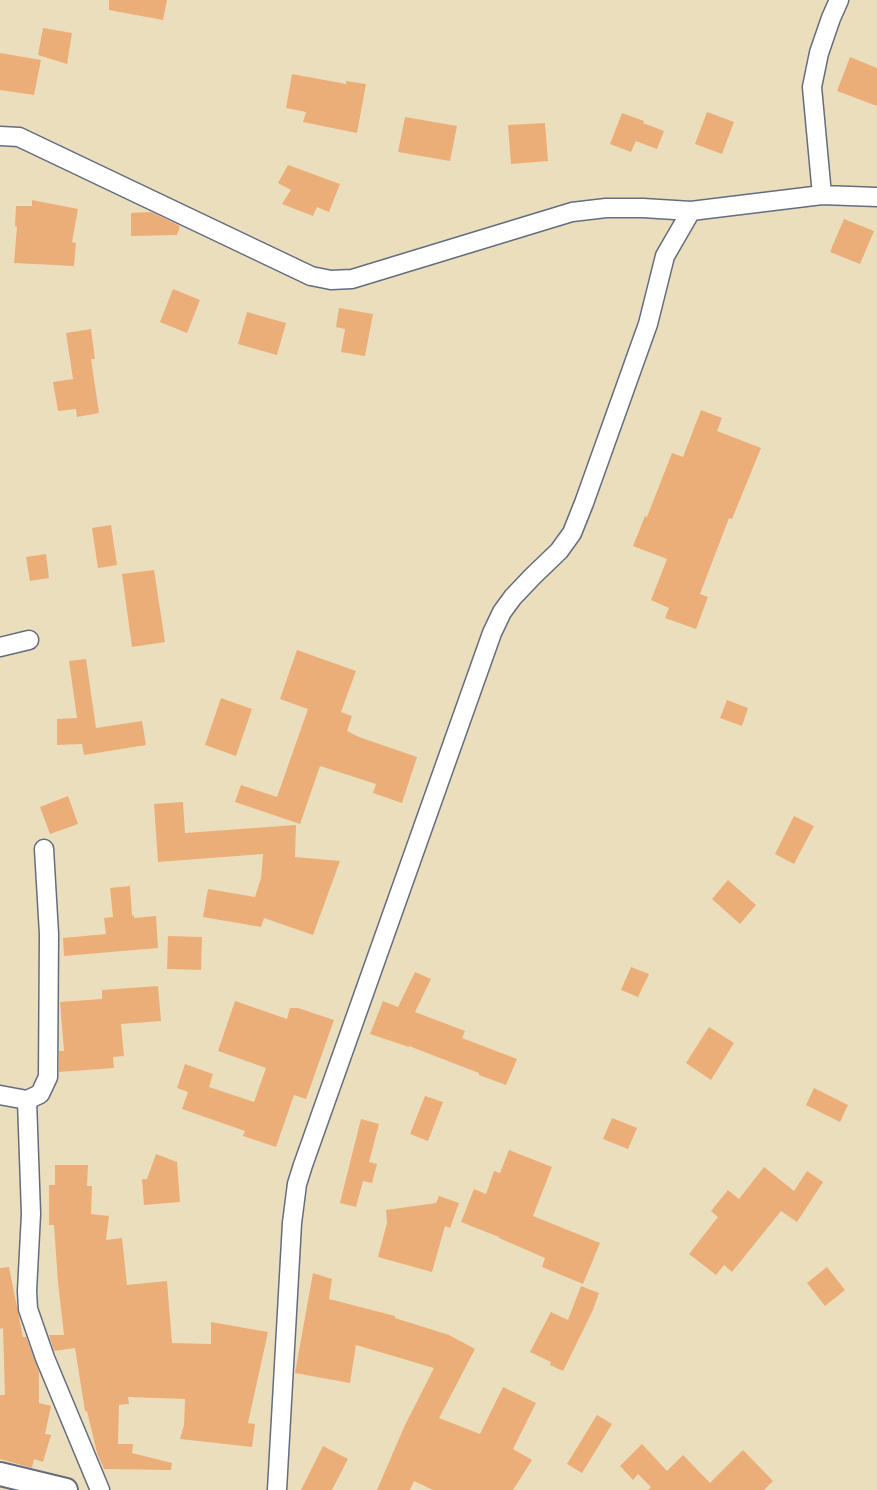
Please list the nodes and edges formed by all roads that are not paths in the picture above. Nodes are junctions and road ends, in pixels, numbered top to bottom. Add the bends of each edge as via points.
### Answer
1 (839, 0) edge
2 (0, 136) edge
3 (822, 195) junction
4 (877, 197) edge
5 (692, 211) junction
6 (29, 640) dead end
7 (0, 647) edge
8 (44, 849) dead end
9 (0, 1095) edge
10 (27, 1101) junction
11 (0, 1473) edge
12 (66, 1490) edge
13 (100, 1490) edge
14 (277, 1490) edge

1 - 3 street via 819,53 812,87
2 - 5 street via 19,137 311,276 331,280 352,279 572,212 606,208
3 - 4 street
3 - 5 street
5 - 14 street via 665,256 648,324 572,533 513,597 492,633 303,1165 292,1223
6 - 7 street
8 - 10 street via 49,934 48,1077 40,1094
9 - 10 street
10 - 13 street via 31,1214 28,1309
11 - 12 street

